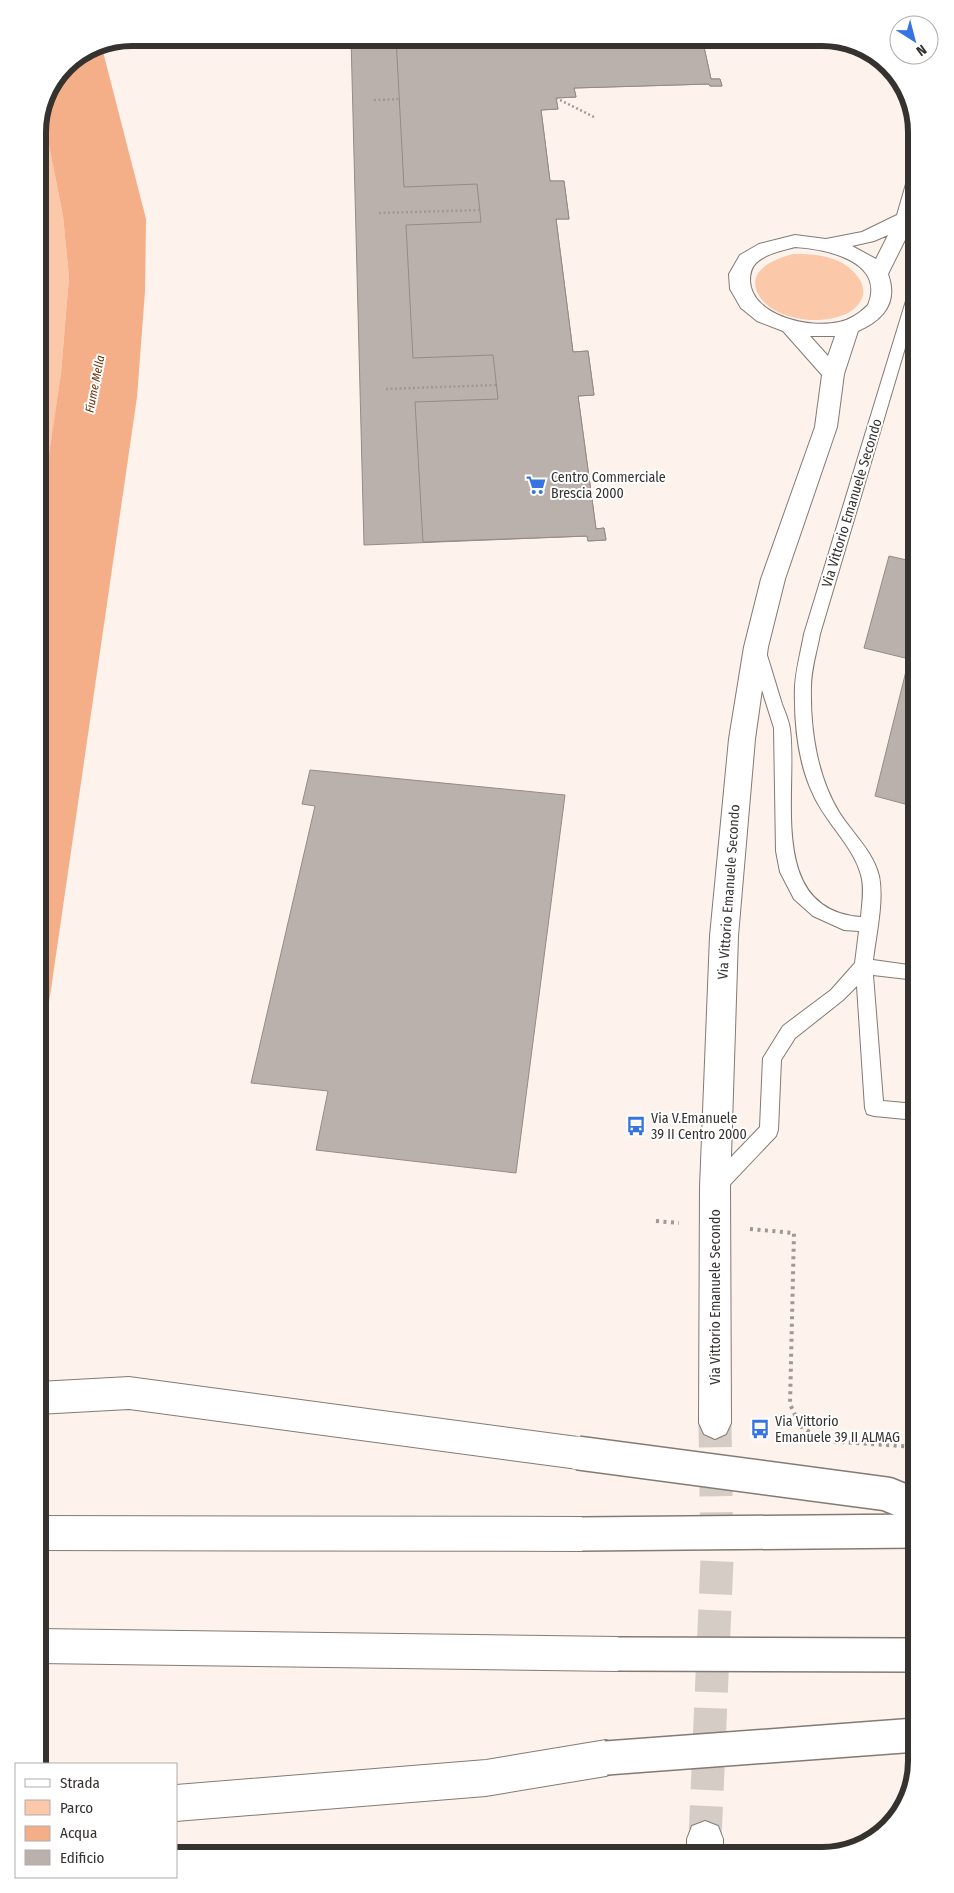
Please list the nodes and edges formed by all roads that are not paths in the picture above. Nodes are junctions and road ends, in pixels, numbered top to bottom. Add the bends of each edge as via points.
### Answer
1 (908, 211) edge
2 (906, 218) junction
3 (828, 244) junction
4 (878, 274) junction
5 (908, 316) edge
6 (849, 326) junction
7 (791, 328) junction
8 (833, 374) junction
9 (756, 647) junction
10 (869, 925) junction
11 (864, 966) junction
12 (908, 972) edge
13 (908, 1111) edge
14 (716, 1187) junction
15 (46, 1398) edge
16 (716, 1423) tunnel mouth
17 (908, 1503) edge
18 (908, 1531) edge
19 (46, 1533) edge
20 (46, 1646) edge
21 (908, 1655) edge
22 (908, 1736) edge
23 (178, 1803) edge

1 - 2 main road
2 - 3 main road via 867,237
2 - 4 main road
3 - 4 main road via 866,261
3 - 7 main road via 806,241 765,248 750,258 741,270 738,284 744,299 766,319
4 - 6 main road via 883,290 879,304 868,317
5 - 10 lane, Via Vittorio Emanuele Secondo via 812,634 803,685 804,725 820,793 858,850 870,876
6 - 7 main road via 826,331
6 - 8 main road, Via Vittorio Emanuele Secondo
7 - 8 main road
8 - 9 main road, Via Vittorio Emanuele Secondo via 826,427 773,579
9 - 10 lane via 782,728 784,850 788,872 800,894 819,911 844,923
9 - 14 main road, Via Vittorio Emanuele Secondo via 742,739 724,936
10 - 11 lane, Via Vittorio Emanuele Secondo
11 - 12 lane
11 - 13 lane, Via Vittorio Emanuele Secondo via 874,1108
11 - 14 lane via 837,995 789,1032 772,1058 769,1130
14 - 16 main road, Via Vittorio Emanuele Secondo
15 - 17 main road, bridge via 129,1393 887,1494
18 - 19 main road, bridge
20 - 21 main road, bridge
22 - 23 main road, bridge via 606,1758 486,1778

